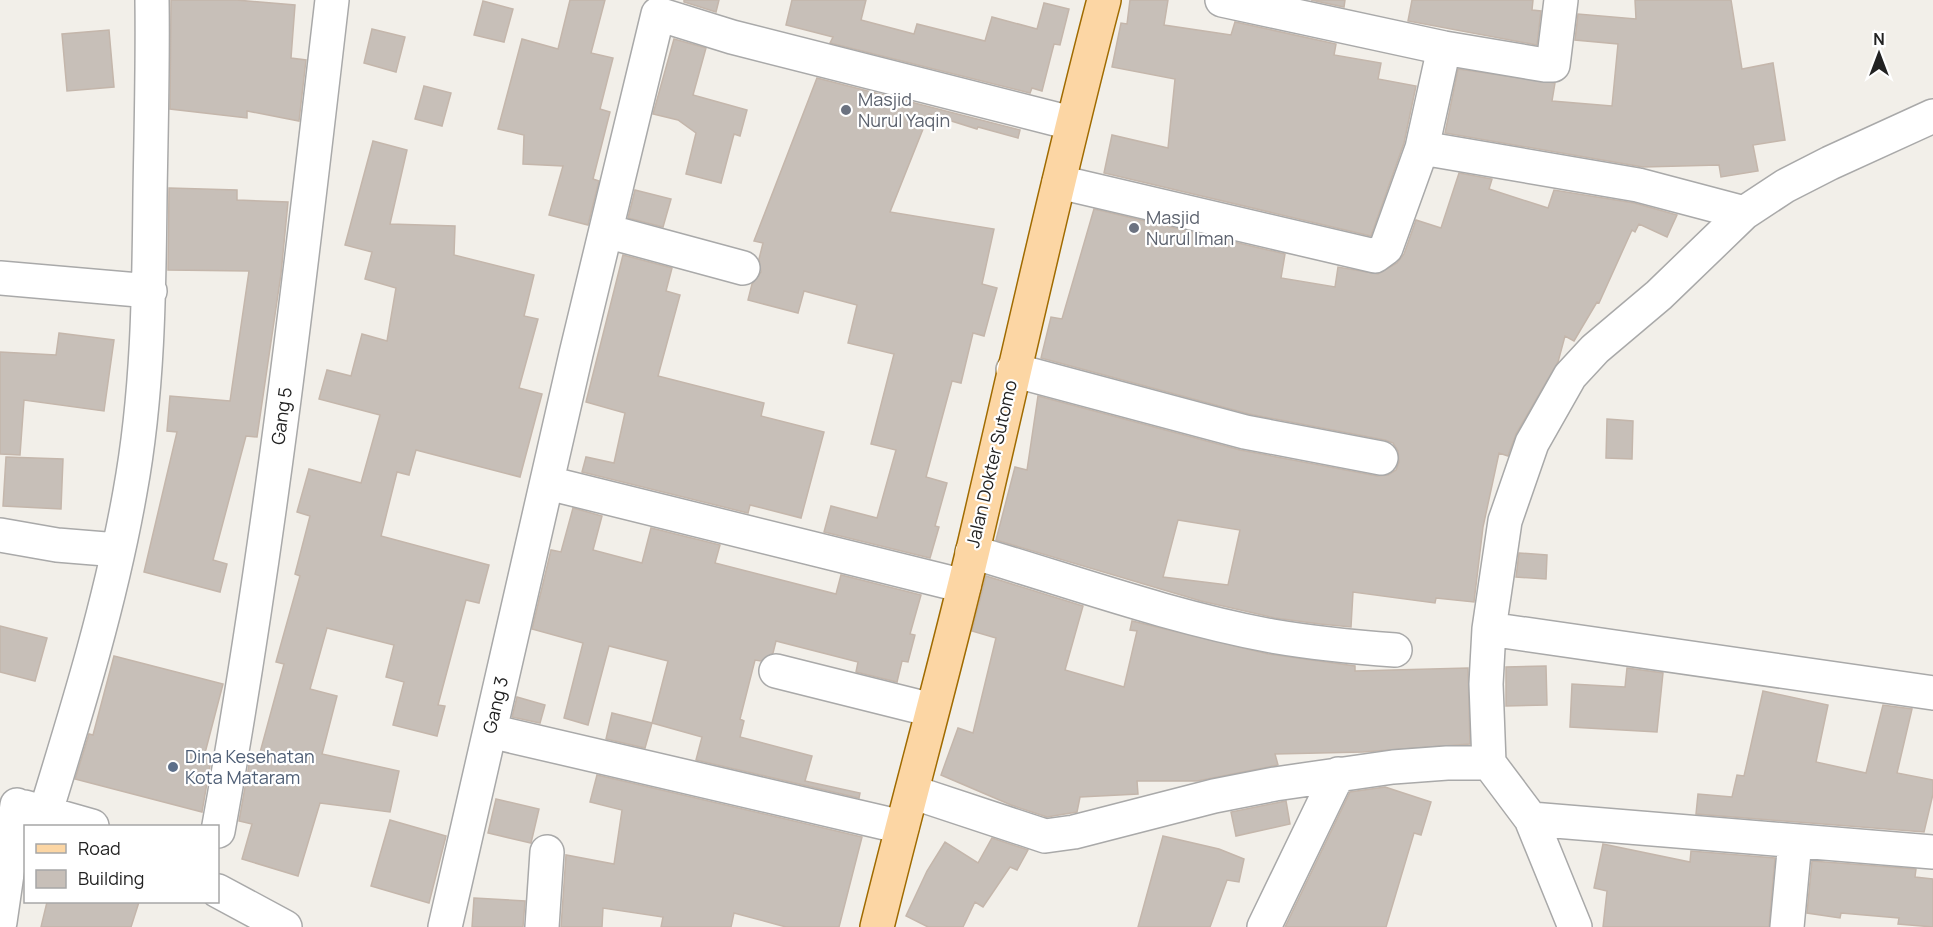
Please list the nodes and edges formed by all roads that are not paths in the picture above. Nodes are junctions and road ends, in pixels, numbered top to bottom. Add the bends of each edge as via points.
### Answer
1 (152, 0) edge
2 (332, 0) edge
3 (1104, 0) edge
4 (1222, 0) edge
5 (1561, 0) edge
6 (1444, 48) junction
7 (1933, 116) edge
8 (1071, 123) junction
9 (1422, 148) junction
10 (1059, 182) junction
11 (1744, 213) junction
12 (606, 231) junction
13 (743, 268) dead end
14 (0, 278) edge
15 (150, 291) junction
16 (1013, 370) junction
17 (1381, 458) dead end
18 (548, 483) junction
19 (0, 535) edge
20 (118, 550) junction
21 (972, 552) junction
22 (964, 585) junction
23 (1489, 629) junction
24 (1395, 650) dead end
25 (776, 671) dead end
26 (1933, 693) edge
27 (932, 710) junction
28 (490, 731) junction
29 (1489, 763) junction
30 (1338, 774) junction
31 (912, 792) junction
32 (21, 806) edge
33 (1531, 819) junction
34 (88, 825) edge
35 (219, 825) edge
36 (902, 827) junction
37 (1795, 841) junction
38 (547, 852) dead end
39 (1933, 852) edge
40 (219, 892) edge
41 (0, 922) edge
42 (285, 927) edge
43 (446, 927) edge
44 (542, 927) edge
45 (878, 927) edge
46 (1264, 927) edge
47 (1575, 927) edge
48 (1787, 927) edge

1 - 15 street
2 - 35 street, Gang 5 via 273,483
3 - 8 main road, Jalan Dokter Sutomo
4 - 6 street
5 - 6 street via 1553,64
6 - 9 street
7 - 11 street via 1830,162
8 - 10 main road, Jalan Dokter Sutomo
8 - 12 street, Gang 3 via 732,37 658,14
9 - 10 street via 1386,248 1375,256
9 - 11 street via 1638,185
10 - 16 main road, Jalan Dokter Sutomo
11 - 23 street via 1570,376 1532,443 1505,521
12 - 13 street
12 - 18 street, Gang 3
14 - 15 street
15 - 20 street via 141,413
16 - 17 street via 1231,428
16 - 21 main road, Jalan Dokter Sutomo
18 - 22 street
18 - 28 street, Gang 3
19 - 20 street
20 - 32 street via 80,701
21 - 22 main road, Jalan Dokter Sutomo
21 - 24 street via 1209,621 1317,643
22 - 27 main road, Jalan Dokter Sutomo
23 - 26 street
23 - 29 street
25 - 27 street
27 - 31 main road, Jalan Dokter Sutomo
28 - 36 street
28 - 43 street, Gang 3
29 - 30 street via 1447,763
29 - 33 street
30 - 31 street via 1214,796 1045,836
30 - 46 street
31 - 36 main road, Jalan Dokter Sutomo
32 - 34 street
32 - 41 street
33 - 37 street
33 - 47 street
36 - 45 main road, Jalan Dokter Sutomo
37 - 39 street
37 - 48 street
38 - 44 street
40 - 42 street

